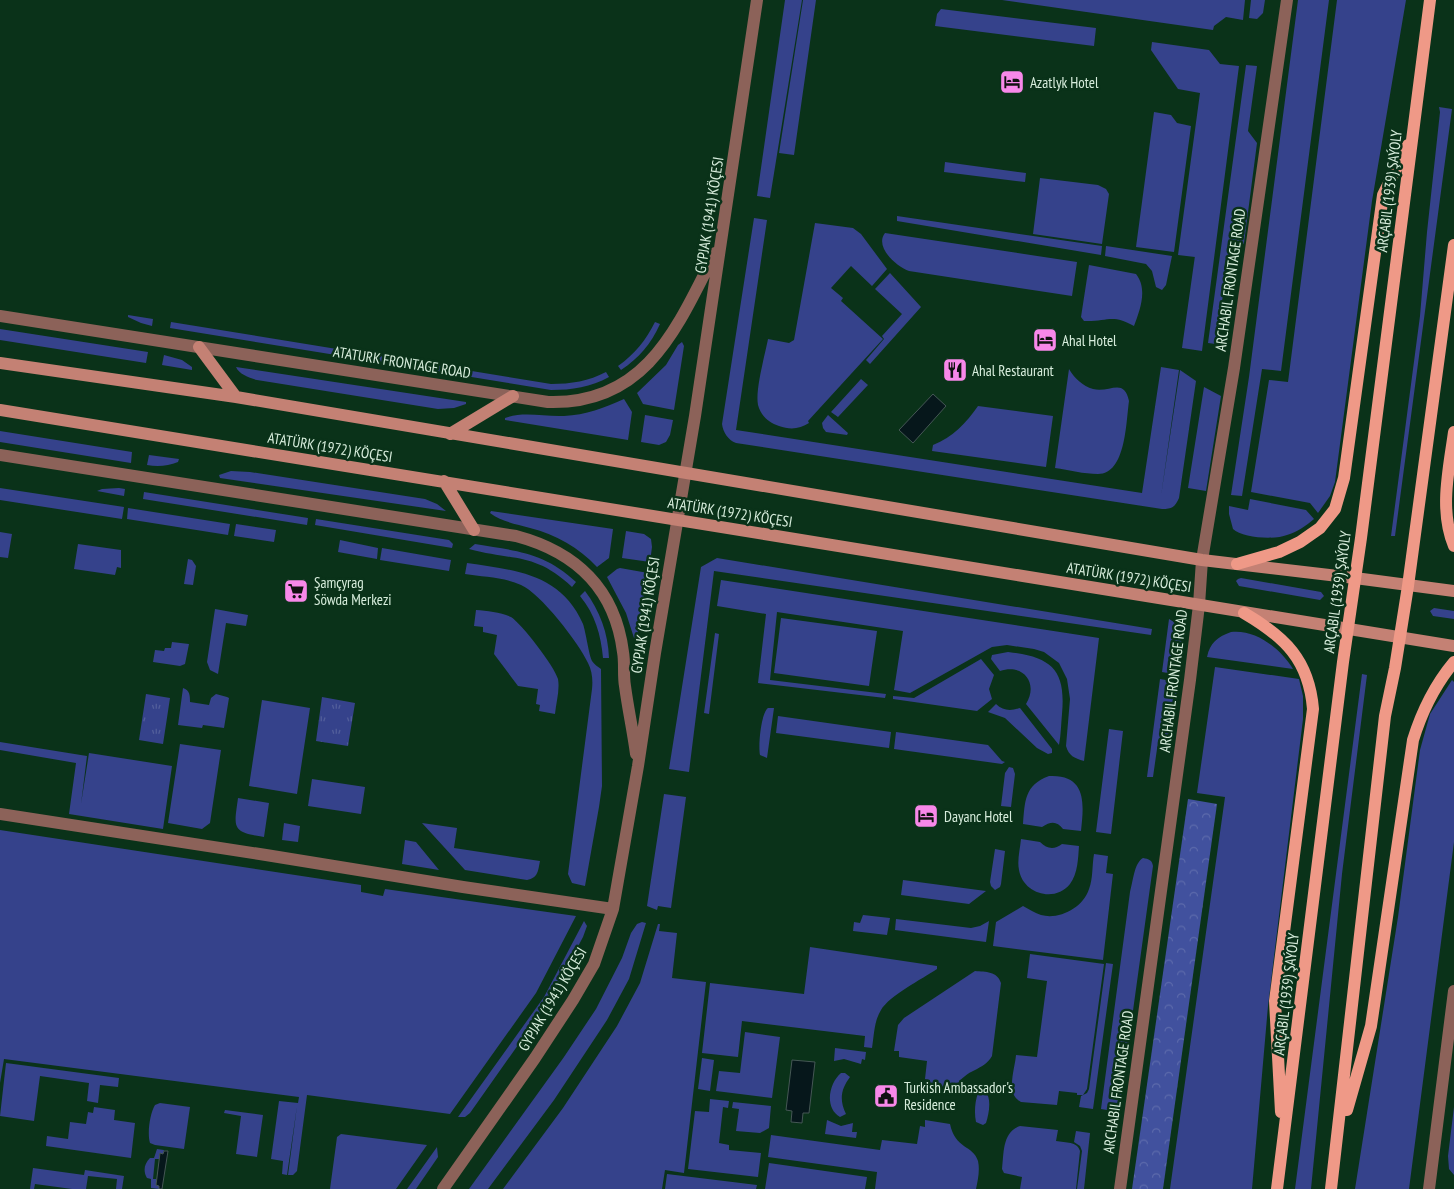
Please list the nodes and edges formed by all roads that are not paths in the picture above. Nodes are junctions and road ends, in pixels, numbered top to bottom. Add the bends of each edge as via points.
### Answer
1 (757, 0) edge
2 (1287, 0) edge
3 (1430, 0) edge
4 (1413, 136) junction
5 (721, 242) junction
6 (1454, 245) edge
7 (0, 316) edge
8 (200, 347) junction
9 (0, 363) edge
10 (513, 396) junction
11 (236, 398) junction
12 (0, 410) edge
13 (1454, 432) edge
14 (450, 434) junction
15 (0, 455) edge
16 (684, 473) junction
17 (444, 481) junction
18 (678, 520) junction
19 (474, 530) junction
20 (1454, 546) edge
21 (1202, 560) junction
22 (1236, 564) junction
23 (1355, 578) junction
24 (1408, 586) junction
25 (1454, 591) edge
26 (1199, 605) junction
27 (1244, 613) junction
28 (1348, 629) junction
29 (1399, 638) junction
30 (1454, 646) edge
31 (1454, 662) edge
32 (638, 766) junction
33 (0, 814) edge
34 (613, 908) junction
35 (1454, 991) edge
36 (1449, 1063) edge
37 (1338, 1143) junction
38 (1283, 1146) junction
39 (442, 1189) edge
40 (1120, 1189) edge
41 (1277, 1189) edge
42 (1332, 1189) edge
43 (1429, 1189) edge

1 - 5 street, GYPJAK (1941) KÖÇESI
2 - 21 street, ARCHABIL FRONTAGE ROAD
3 - 4 main road, ARÇABIL (1939) ŞAÝOLY
4 - 22 main road via 1383,195 1344,478 1335,509 1320,528 1300,542 1279,552
4 - 23 main road, ARÇABIL (1939) ŞAÝOLY
5 - 10 street, ATATURK FRONTAGE ROAD via 670,337 632,378 599,396 565,403
5 - 16 street, GYPJAK (1941) KÖÇESI
6 - 24 main road
7 - 8 street, ATATURK FRONTAGE ROAD
8 - 10 street, ATATURK FRONTAGE ROAD
8 - 11 main road
9 - 11 main road, ATATÜRK (1972) KÖÇESI
10 - 14 main road
11 - 14 main road, ATATÜRK (1972) KÖÇESI
12 - 17 main road, ATATÜRK (1972) KÖÇESI
13 - 20 main road via 1446,516
14 - 16 main road, ATATÜRK (1972) KÖÇESI
15 - 19 street
16 - 18 street, GYPJAK (1941) KÖÇESI
16 - 21 main road, ATATÜRK (1972) KÖÇESI
17 - 18 main road, ATATÜRK (1972) KÖÇESI
17 - 19 main road
18 - 26 main road, ATATÜRK (1972) KÖÇESI
18 - 32 street, GYPJAK (1941) KÖÇESI
19 - 32 street via 516,536 543,545 583,569 600,588 614,613 623,651
21 - 22 main road, ATATÜRK (1972) KÖÇESI
21 - 26 street, ARCHABIL FRONTAGE ROAD
22 - 23 main road, ATATÜRK (1972) KÖÇESI
23 - 24 main road, ATATÜRK (1972) KÖÇESI
23 - 28 main road, ARÇABIL (1939) ŞAÝOLY
24 - 25 main road, ATATÜRK (1972) KÖÇESI
24 - 29 main road
26 - 27 main road, ATATÜRK (1972) KÖÇESI
26 - 40 street, ARCHABIL FRONTAGE ROAD
27 - 28 main road, ATATÜRK (1972) KÖÇESI
27 - 38 main road via 1262,623 1301,662 1313,709 1275,1001
28 - 29 main road, ATATÜRK (1972) KÖÇESI
28 - 38 main road, ARÇABIL (1939) ŞAÝOLY
29 - 30 main road, ATATÜRK (1972) KÖÇESI
29 - 37 main road via 1385,716
31 - 37 main road via 1434,688 1413,740 1371,1026
32 - 34 street, GYPJAK (1941) KÖÇESI
33 - 34 street
34 - 39 street, GYPJAK (1941) KÖÇESI via 594,964 573,1000
35 - 36 street
36 - 43 street
37 - 42 main road
38 - 41 main road, ARÇABIL (1939) ŞAÝOLY

